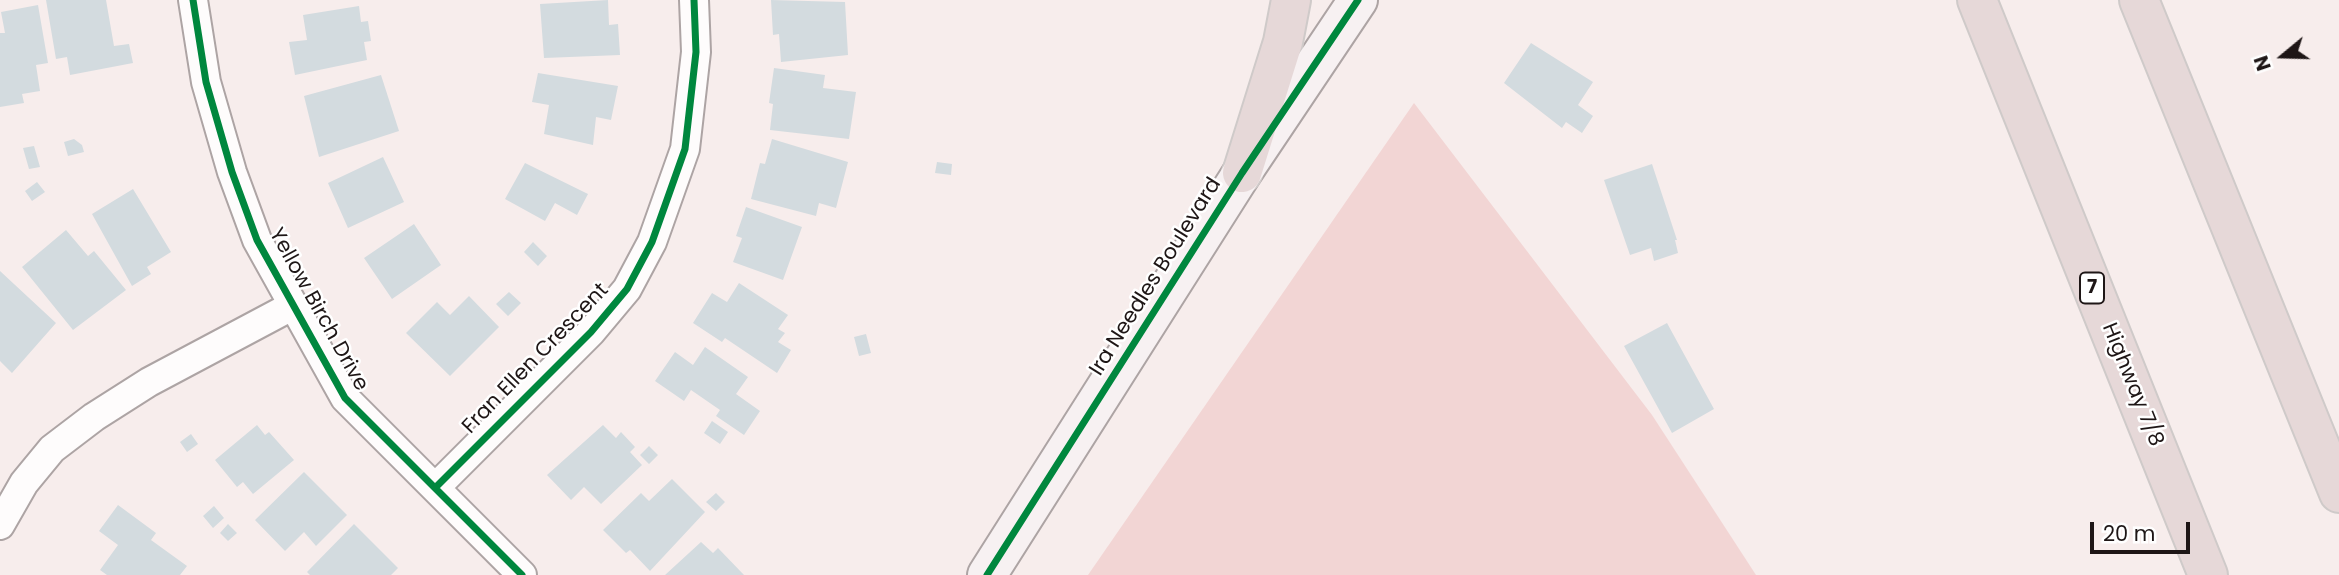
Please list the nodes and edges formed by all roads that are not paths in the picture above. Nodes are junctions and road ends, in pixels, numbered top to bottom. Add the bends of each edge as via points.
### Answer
1 (193, 0) edge
2 (694, 0) edge
3 (1291, 0) edge
4 (1358, 0) edge
5 (1977, 0) edge
6 (2139, 0) edge
7 (1242, 173) junction
8 (292, 306) junction
9 (435, 488) junction
10 (2339, 493) edge
11 (0, 525) edge
12 (522, 575) edge
13 (987, 575) edge
14 (2208, 575) edge

1 - 8 street, Yellow Birch Drive via 206,82 232,172 257,240
2 - 9 street, Fran Ellen Crescent via 696,52 685,149 652,242 627,289 591,332
3 - 7 highway via 1283,42
4 - 7 main road, Ira Needles Boulevard
5 - 14 highway, Highway 7/8 / 7
6 - 10 highway
7 - 13 main road, Ira Needles Boulevard
8 - 9 street, Yellow Birch Drive via 345,398
8 - 11 street via 149,382 94,417 52,449 24,483
9 - 12 street, Yellow Birch Drive

